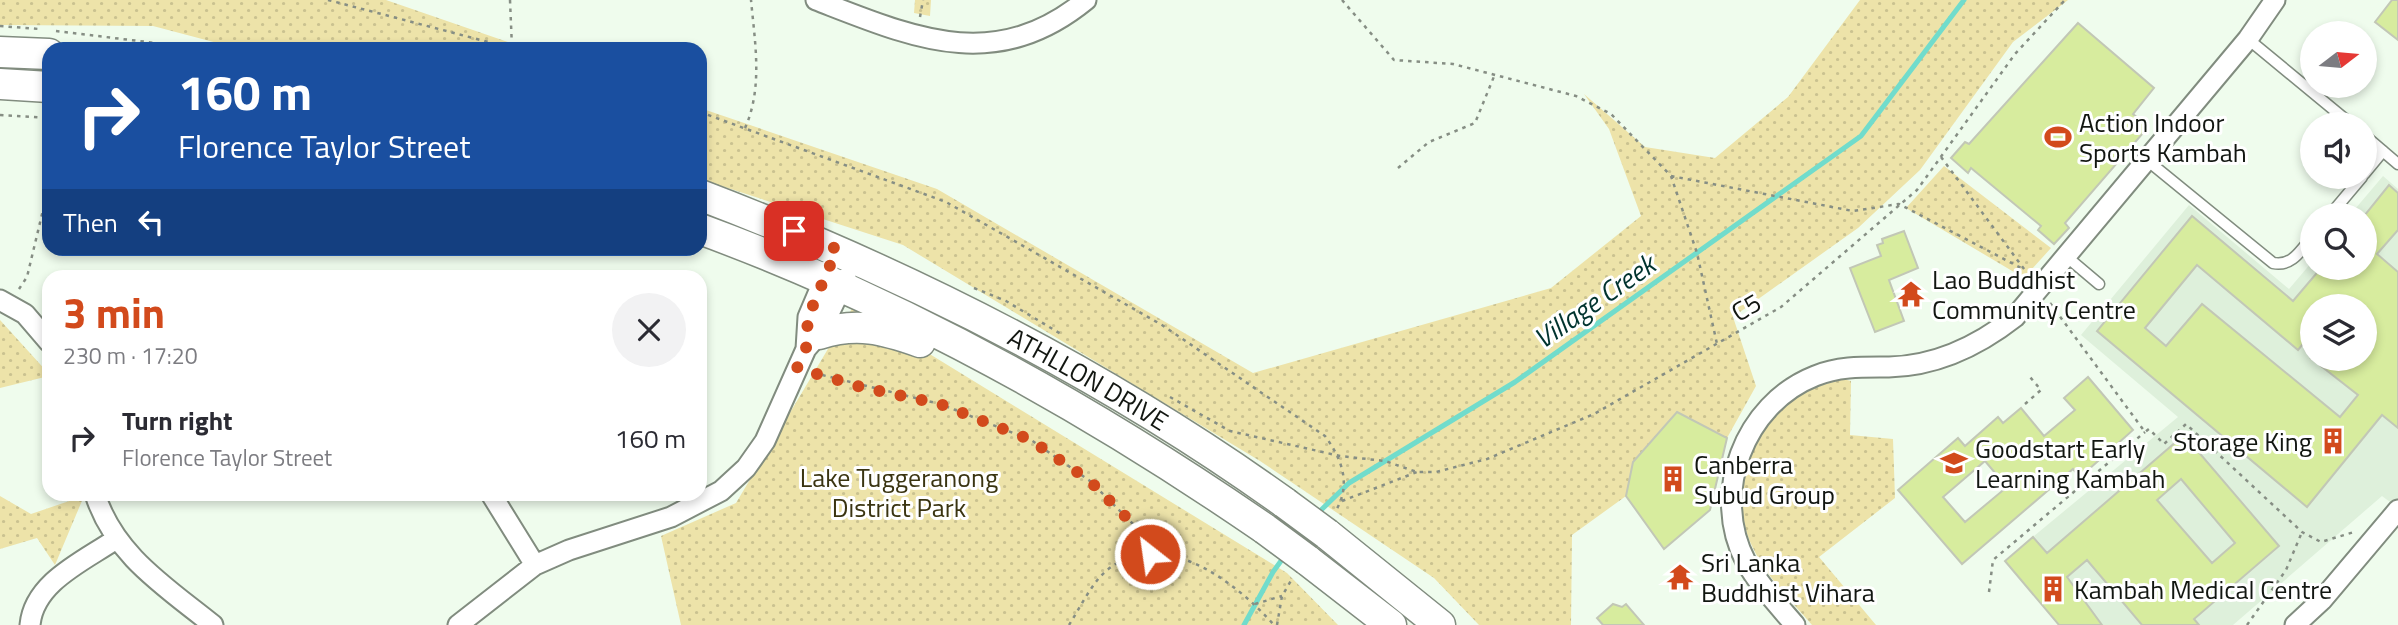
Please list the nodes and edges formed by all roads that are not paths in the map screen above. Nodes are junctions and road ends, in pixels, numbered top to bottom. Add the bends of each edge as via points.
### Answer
1 (816, 0) edge
2 (1086, 0) edge
3 (2274, 0) edge
4 (47, 38) edge
5 (2248, 39) junction
6 (0, 52) edge
7 (0, 84) edge
8 (42, 87) edge
9 (2336, 112) edge
10 (2377, 146) edge
11 (2383, 151) junction
12 (2377, 158) edge
13 (2148, 161) junction
14 (2398, 164) edge
15 (2351, 189) edge
16 (707, 198) edge
17 (2340, 203) edge
18 (707, 232) edge
19 (2300, 251) edge
20 (846, 253) junction
21 (2067, 257) junction
22 (833, 282) junction
23 (2099, 284) dead end
24 (5, 302) edge
25 (42, 332) edge
26 (812, 341) junction
27 (989, 358) junction
28 (707, 498) edge
29 (98, 501) edge
30 (495, 501) edge
31 (702, 501) edge
32 (2398, 510) edge
33 (116, 539) junction
34 (535, 565) junction
35 (2305, 622) edge
36 (30, 625) edge
37 (213, 625) edge
38 (458, 625) edge
39 (1391, 625) edge
40 (1440, 625) edge
41 (1795, 625) edge

1 - 2 street via 909,36 973,44 1021,36 1060,20
3 - 5 street
4 - 6 main road
5 - 9 lane
5 - 13 street
7 - 8 main road
10 - 11 lane
11 - 12 lane
11 - 14 lane
13 - 19 lane via 2273,263 2281,265
13 - 21 street
15 - 17 lane
16 - 20 main road, ATHLLON DRIVE
18 - 22 main road, ATHLLON DRIVE
20 - 22 street
20 - 40 main road, ATHLLON DRIVE, bridge via 950,301 1156,417 1327,534
21 - 23 lane
21 - 41 street via 2015,317 1979,343 1920,363 1850,367 1817,375 1785,393 1752,429 1739,454 1732,484 1736,536 1759,583
22 - 26 street
22 - 27 main road, ATHLLON DRIVE
24 - 25 street
26 - 27 main road via 842,326 865,325
26 - 28 street via 765,441 746,468
27 - 39 main road, ATHLLON DRIVE, bridge via 1113,428 1265,529 1299,570
29 - 33 street
30 - 34 street
31 - 34 street via 671,517
32 - 35 street
33 - 36 street via 52,582 39,597
33 - 37 street via 142,568
34 - 38 street

